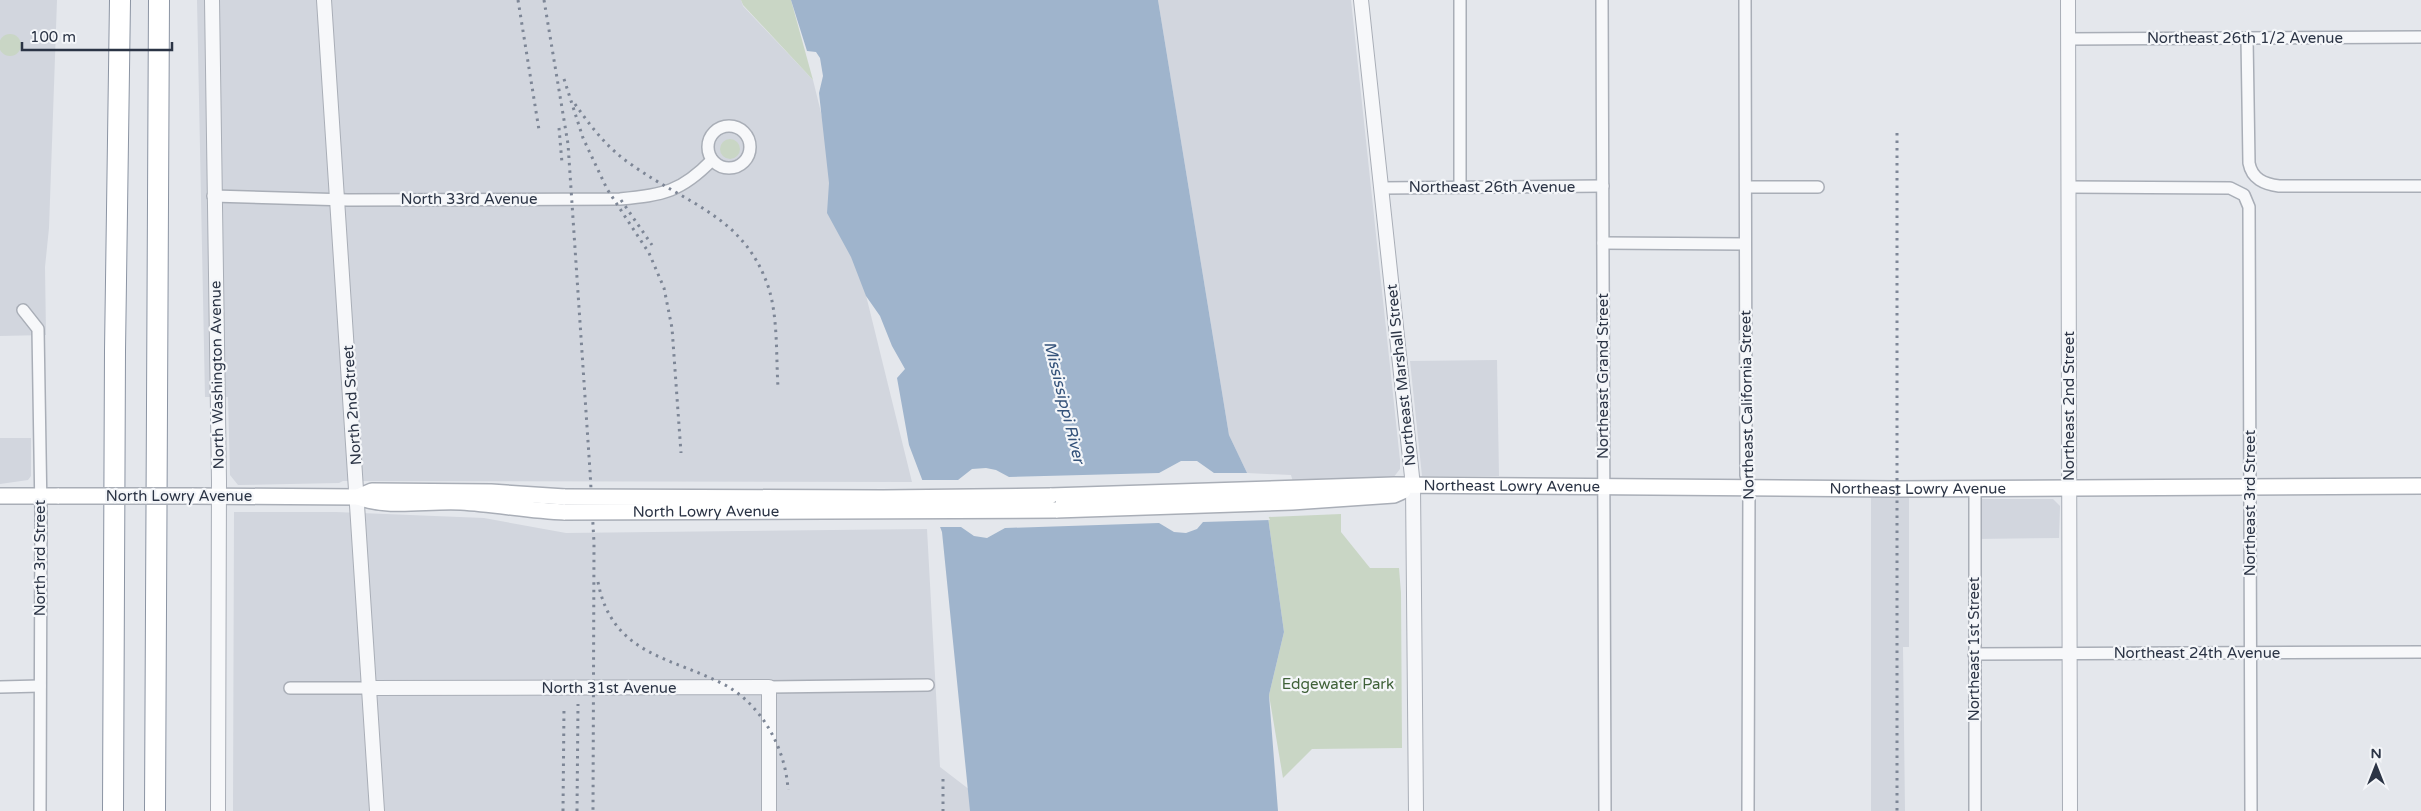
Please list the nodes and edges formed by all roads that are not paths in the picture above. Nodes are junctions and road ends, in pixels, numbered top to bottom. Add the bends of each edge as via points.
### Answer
1 (120, 0) edge
2 (159, 0) edge
3 (212, 0) edge
4 (324, 0) edge
5 (1361, 0) edge
6 (1460, 0) edge
7 (1602, 0) edge
8 (1745, 0) edge
9 (2068, 0) edge
10 (2421, 36) edge
11 (2247, 38) junction
12 (2068, 39) junction
13 (712, 160) dead end
14 (1602, 186) junction
15 (2421, 186) edge
16 (1460, 187) junction
17 (1746, 187) junction
18 (1818, 187) dead end
19 (2070, 187) junction
20 (1382, 188) junction
21 (214, 196) junction
22 (337, 198) junction
23 (1603, 243) junction
24 (1745, 244) junction
25 (23, 310) dead end
26 (1413, 486) junction
27 (2251, 486) junction
28 (2421, 486) edge
29 (2068, 487) junction
30 (1605, 488) junction
31 (1749, 488) junction
32 (1975, 488) junction
33 (0, 496) edge
34 (40, 496) junction
35 (219, 497) junction
36 (358, 497) junction
37 (1053, 503) joint
38 (2250, 652) junction
39 (2421, 652) edge
40 (2071, 653) junction
41 (1974, 654) junction
42 (928, 685) dead end
43 (40, 686) junction
44 (0, 687) edge
45 (769, 687) junction
46 (290, 688) dead end
47 (369, 688) junction
48 (40, 811) edge
49 (113, 811) edge
50 (154, 811) edge
51 (218, 811) edge
52 (377, 811) edge
53 (770, 811) edge
54 (1416, 811) edge
55 (1605, 811) edge
56 (1748, 811) edge
57 (1975, 811) edge
58 (2070, 811) edge
59 (2251, 811) edge

1 - 49 highway
2 - 50 highway
3 - 21 street, North Washington Avenue
4 - 22 street, North 2nd Street
5 - 20 street, Northeast Marshall Street
6 - 16 street
7 - 14 street, Northeast Grand Street
8 - 17 street, Northeast California Street
9 - 12 street, Northeast 2nd Street
10 - 11 street, Northeast 26th 1/2 Avenue
11 - 12 street, Northeast 26th 1/2 Avenue
11 - 15 street via 2249,163 2257,178 2280,186
12 - 19 street, Northeast 2nd Street
13 - 22 street, North 33rd Avenue via 698,174 660,195 620,199
14 - 16 street, Northeast 26th Avenue
14 - 23 street, Northeast Grand Street
16 - 20 street, Northeast 26th Avenue
17 - 18 street
17 - 24 street, Northeast California Street
19 - 27 street, Northeast 3rd Street via 2230,188 2244,195 2248,208
19 - 29 street, Northeast 2nd Street
20 - 26 street, Northeast Marshall Street
21 - 22 street, North 33rd Avenue
21 - 35 street, North Washington Avenue
22 - 36 street, North 2nd Street
23 - 24 street
23 - 30 street, Northeast Grand Street
24 - 31 street, Northeast California Street via 1746,474
25 - 34 street, North 3rd Street via 38,329
26 - 30 main road, Northeast Lowry Avenue
26 - 37 main road, Northeast Lowry Avenue
26 - 54 street, Northeast Marshall Street
27 - 28 main road, Northeast Lowry Avenue
27 - 29 main road, Northeast Lowry Avenue
27 - 38 street, Northeast 3rd Street
29 - 32 main road, Northeast Lowry Avenue
29 - 40 street, Northeast 2nd Street
30 - 31 main road, Northeast Lowry Avenue
30 - 55 street, Northeast Grand Street
31 - 32 main road, Northeast Lowry Avenue
31 - 56 street, Northeast California Street
32 - 41 street, Northeast 1st Street
33 - 34 main road, North Lowry Avenue
34 - 35 main road, North Lowry Avenue, bridge
34 - 43 street, North 3rd Street
35 - 36 main road, North Lowry Avenue
35 - 51 street, North Washington Avenue
36 - 37 main road, North Lowry Avenue, bridge via 373,502 460,502 527,511 565,505
36 - 47 street, North 2nd Street
38 - 39 street, Northeast 24th Avenue
38 - 40 street, Northeast 24th Avenue
38 - 59 street, Northeast 3rd Street
40 - 41 street, Northeast 24th Avenue
40 - 58 street, Northeast 2nd Street
41 - 57 street, Northeast 1st Street
42 - 45 street, North 31st Avenue
43 - 44 street
43 - 48 street, North 3rd Street
45 - 47 street, North 31st Avenue
45 - 53 street
46 - 47 street, North 31st Avenue
47 - 52 street, North 2nd Street

